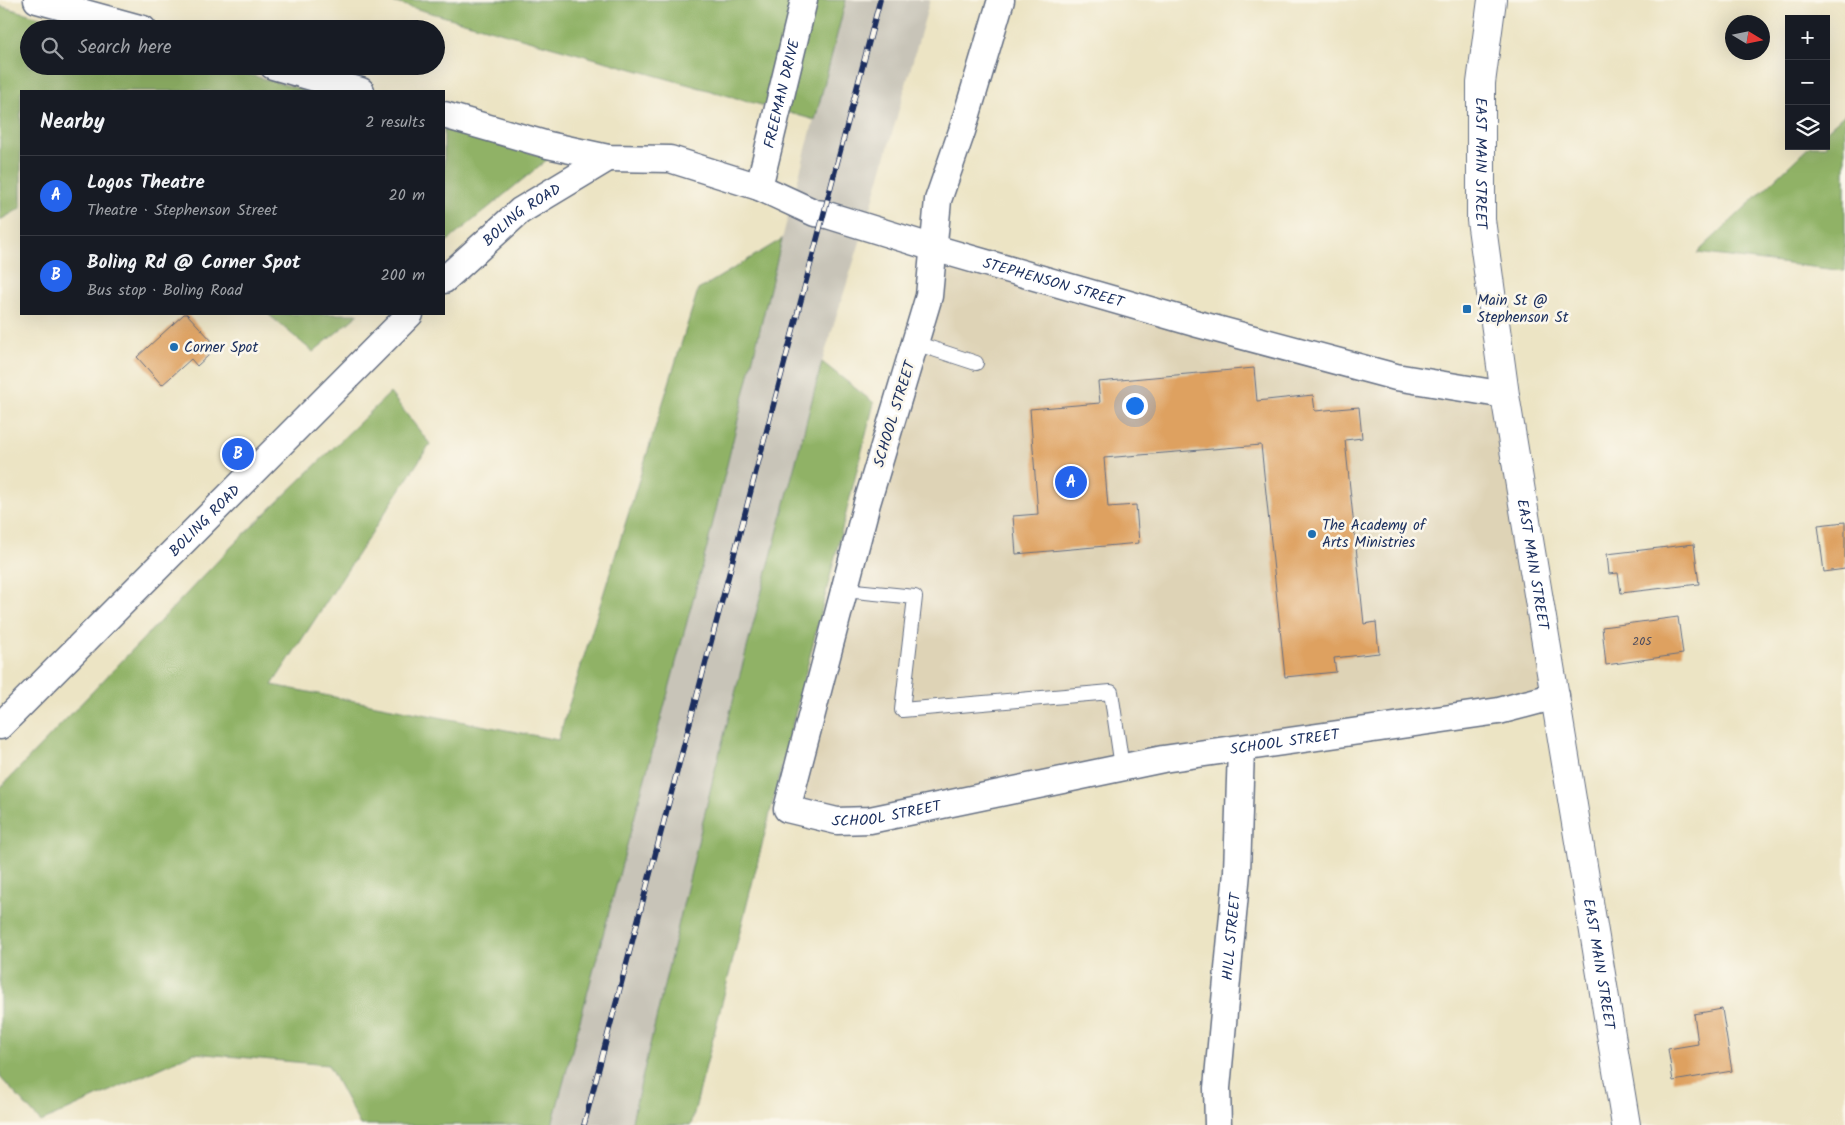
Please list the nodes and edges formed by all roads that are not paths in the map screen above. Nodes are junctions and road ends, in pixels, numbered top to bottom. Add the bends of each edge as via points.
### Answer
1 (37, 0) edge
2 (804, 0) edge
3 (1001, 0) edge
4 (1492, 0) edge
5 (109, 20) edge
6 (305, 75) edge
7 (357, 90) edge
8 (445, 115) edge
9 (608, 158) junction
10 (759, 186) junction
11 (934, 248) junction
12 (445, 279) edge
13 (409, 315) edge
14 (915, 343) junction
15 (976, 363) dead end
16 (1505, 395) junction
17 (844, 590) junction
18 (1556, 696) junction
19 (0, 726) edge
20 (1241, 749) junction
21 (1122, 767) junction
22 (1218, 1125) edge
23 (1626, 1125) edge

1 - 5 street
2 - 10 street, FREEMAN DRIVE
3 - 11 street, SCHOOL STREET via 938,200
4 - 16 street, EAST MAIN STREET via 1482,83 1481,220
6 - 7 street
8 - 9 street, STEPHENSON STREET via 548,145
9 - 10 street, STEPHENSON STREET via 670,159
9 - 12 street, BOLING ROAD via 520,211
10 - 11 street, STEPHENSON STREET via 815,213
11 - 14 street, SCHOOL STREET via 929,296
11 - 16 street, STEPHENSON STREET via 1396,377
13 - 19 street, BOLING ROAD
14 - 15 lane
14 - 17 street, SCHOOL STREET
16 - 18 street, EAST MAIN STREET
17 - 21 lane via 915,597 902,710 1111,692
17 - 21 street, SCHOOL STREET via 787,809 837,821 870,820
18 - 20 street, SCHOOL STREET via 1499,711
18 - 23 street, EAST MAIN STREET
20 - 21 street, SCHOOL STREET
20 - 22 street, HILL STREET via 1237,872 1217,1088

